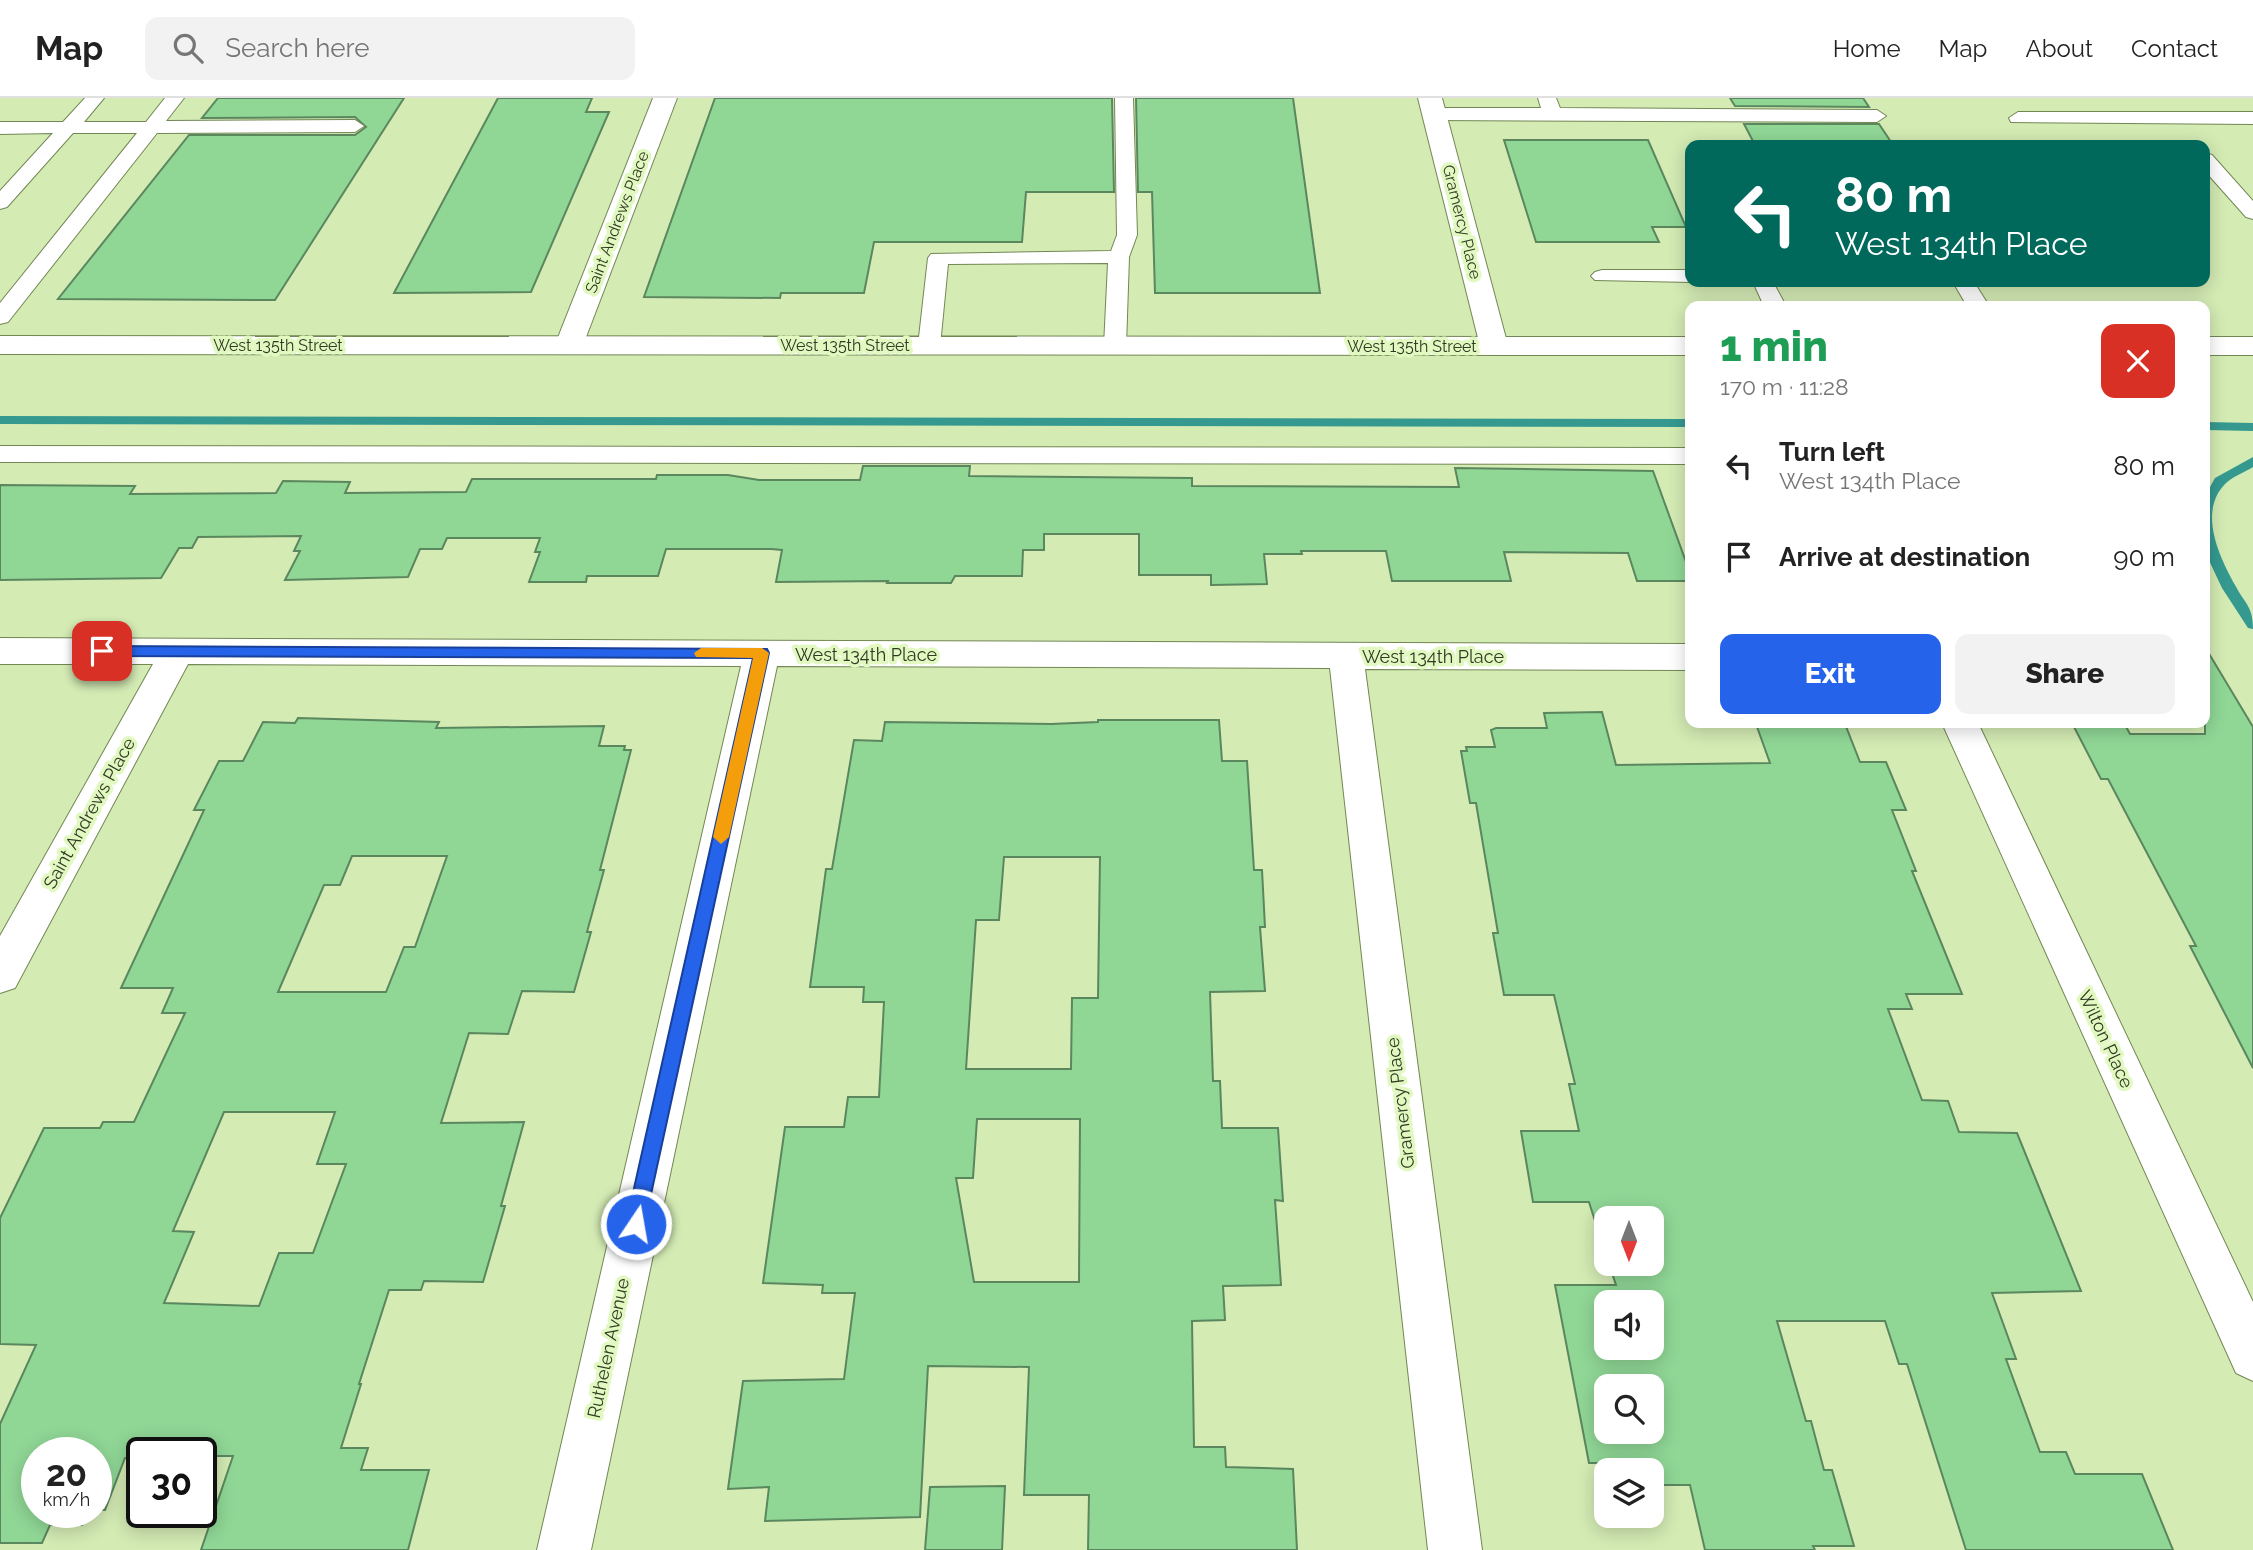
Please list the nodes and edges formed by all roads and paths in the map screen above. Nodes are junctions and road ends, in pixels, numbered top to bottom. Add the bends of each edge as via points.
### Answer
1 (95, 98) edge
2 (175, 98) edge
3 (665, 98) edge
4 (1124, 98) edge
5 (1432, 106) edge
6 (1550, 106) edge
7 (1877, 116) dead end
8 (2018, 118) dead end
9 (2253, 118) edge
10 (355, 126) dead end
11 (69, 127) junction
12 (152, 127) junction
13 (0, 128) edge
14 (2210, 165) edge
15 (0, 203) edge
16 (2253, 213) edge
17 (1119, 257) junction
18 (1602, 276) dead end
19 (1685, 276) edge
20 (0, 317) edge
21 (0, 345) edge
22 (569, 345) junction
23 (929, 346) junction
24 (1115, 346) junction
25 (1494, 346) junction
26 (1685, 346) edge
27 (2210, 346) edge
28 (2253, 346) edge
29 (0, 454) edge
30 (1685, 456) edge
31 (0, 651) edge
32 (178, 651) junction
33 (762, 653) junction
34 (1346, 656) junction
35 (1685, 657) edge
36 (1962, 728) edge
37 (0, 975) edge
38 (2253, 1356) edge
39 (564, 1550) edge
40 (1455, 1550) edge

1 - 11 lane
2 - 12 lane
3 - 22 street, Saint Andrews Place
4 - 17 lane via 1127,235
5 - 6 lane
5 - 25 street, Gramercy Place
6 - 7 lane
8 - 9 lane
10 - 12 lane
11 - 12 lane
11 - 13 lane
11 - 15 lane
12 - 20 lane
14 - 16 lane
17 - 23 lane via 939,258
17 - 24 lane
18 - 19 lane
21 - 22 street, West 135th Street
22 - 23 street, West 135th Street
23 - 24 street, West 135th Street
24 - 25 street, West 135th Street
25 - 26 street, West 135th Street
27 - 28 street
29 - 30 lane
31 - 32 street, West 134th Place
32 - 33 street, West 134th Place
32 - 37 street, Saint Andrews Place
33 - 34 street, West 134th Place
33 - 39 street, Ruthelen Avenue
34 - 35 street, West 134th Place
34 - 40 street, Gramercy Place
36 - 38 street, Wilton Place

